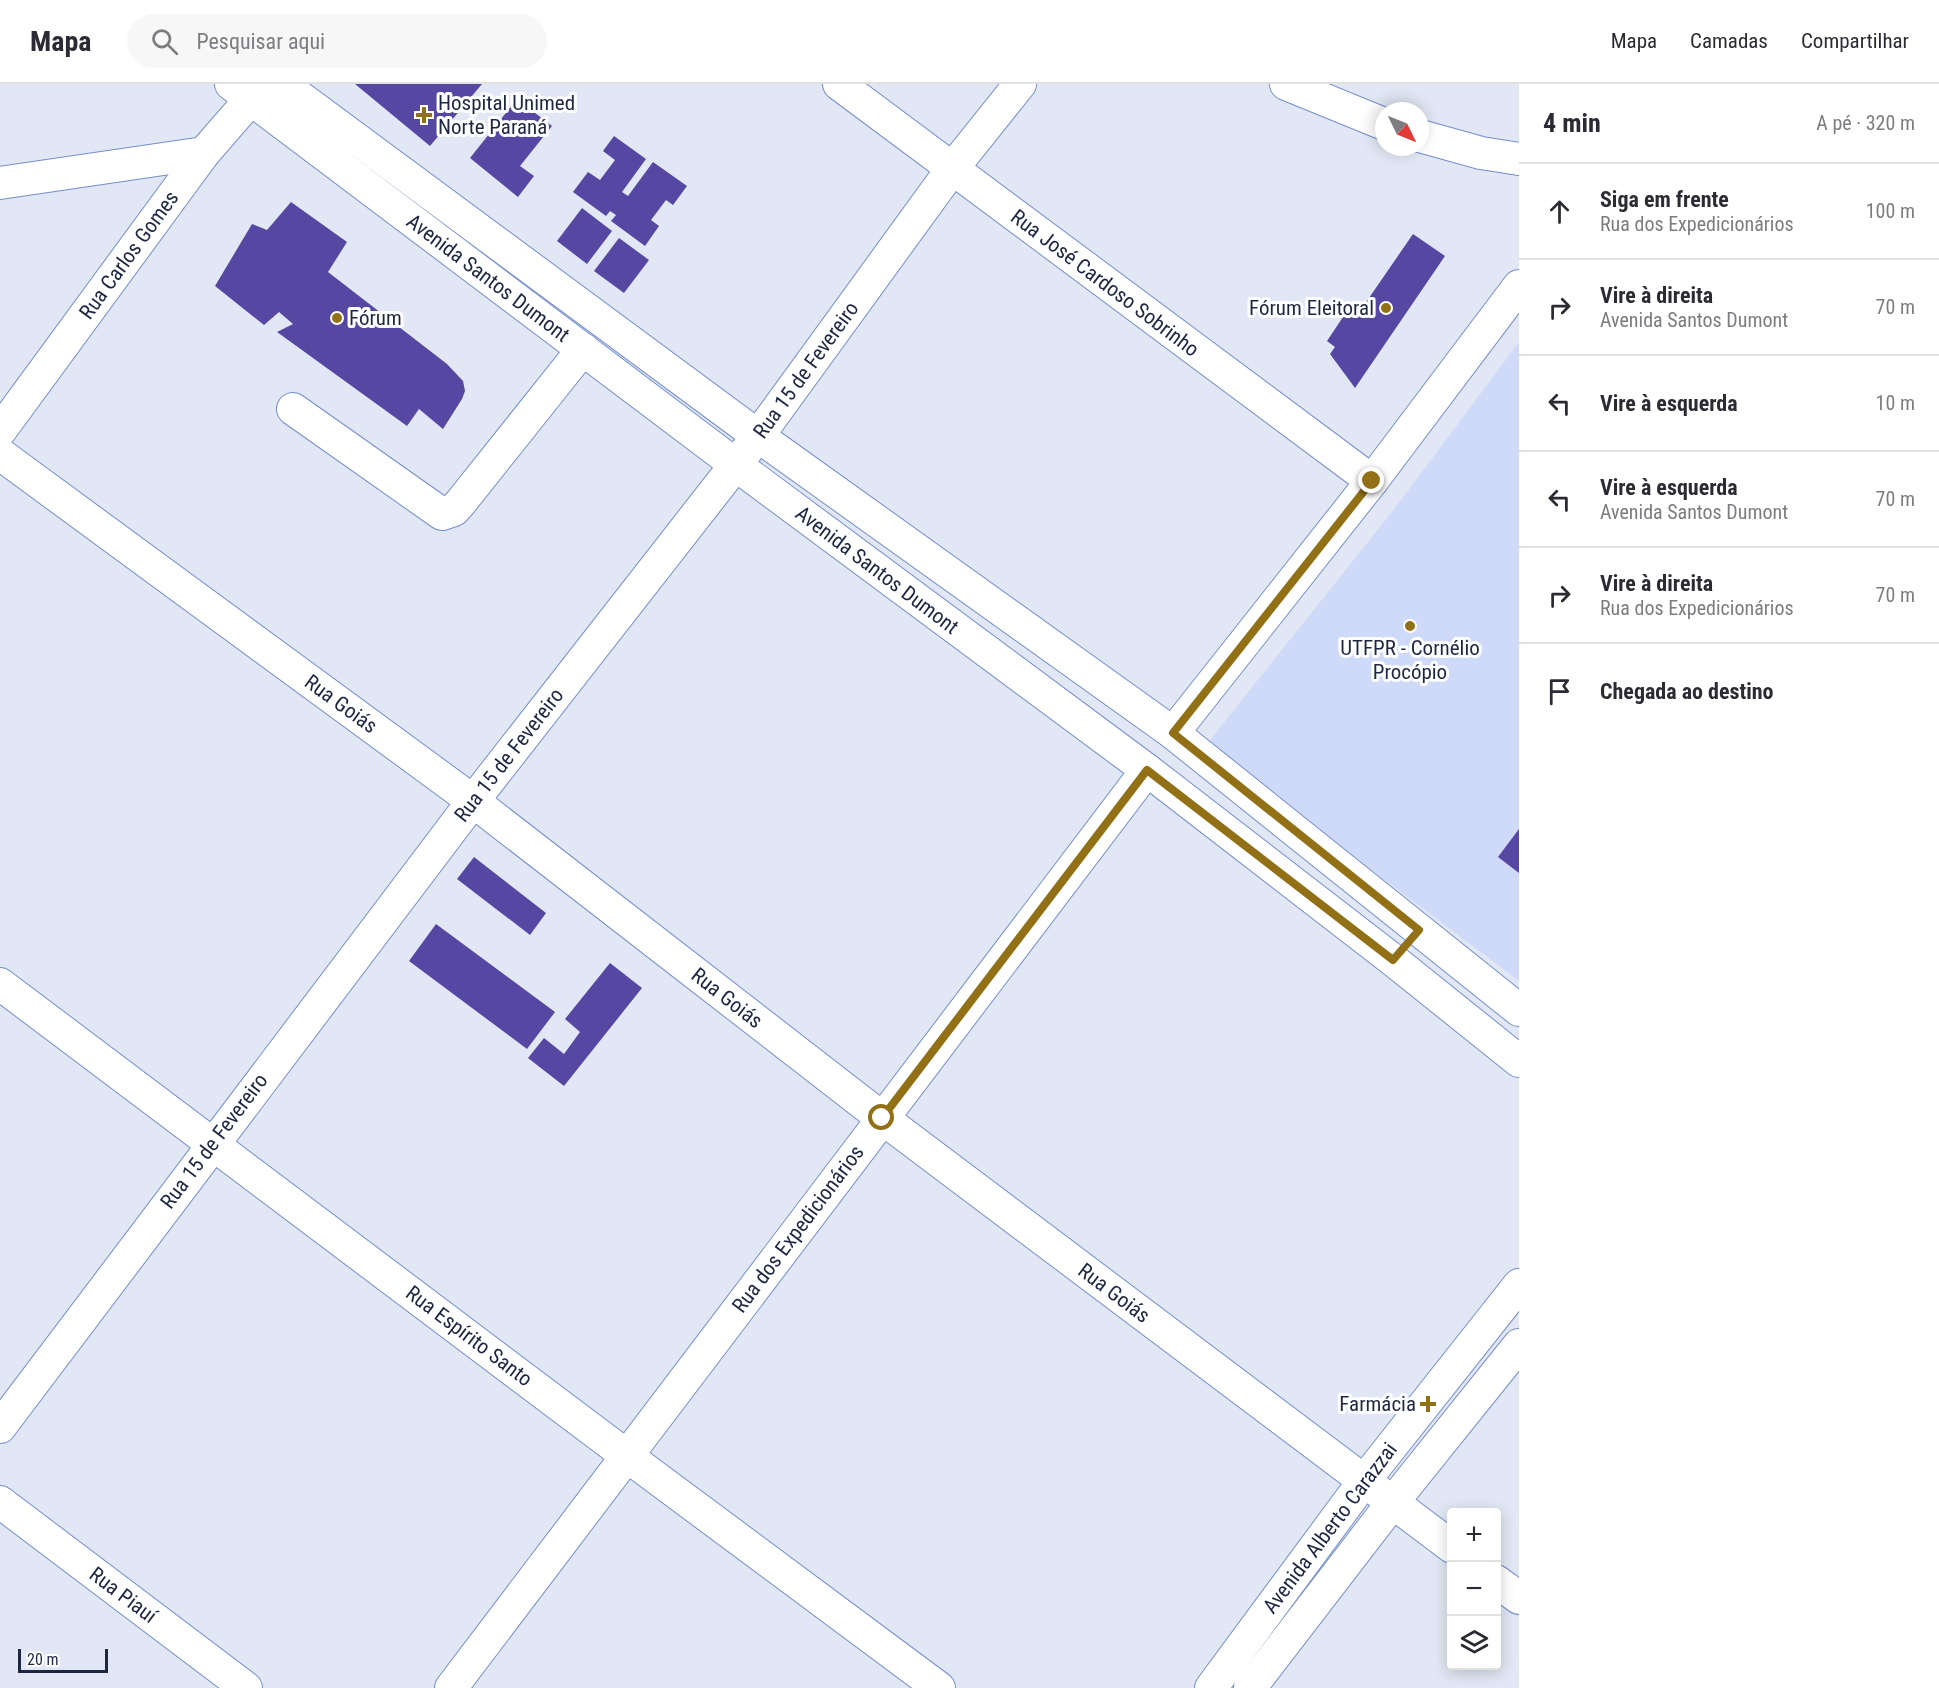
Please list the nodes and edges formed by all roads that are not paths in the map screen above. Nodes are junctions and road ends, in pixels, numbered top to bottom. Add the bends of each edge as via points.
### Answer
1 (282, 84) edge
2 (839, 84) edge
3 (1020, 84) edge
4 (1286, 84) edge
5 (248, 89) edge
6 (1375, 120) edge
7 (1429, 139) edge
8 (204, 153) junction
9 (1519, 159) edge
10 (952, 169) junction
11 (0, 183) edge
12 (1519, 286) edge
13 (583, 349) junction
14 (293, 409) dead end
15 (0, 431) edge
16 (758, 436) junction
17 (0, 454) edge
18 (736, 465) junction
19 (1372, 481) junction
20 (1173, 733) junction
21 (1147, 770) junction
22 (473, 801) junction
23 (1419, 930) junction
24 (1393, 960) junction
25 (0, 984) edge
26 (1519, 1010) edge
27 (1519, 1061) edge
28 (882, 1118) junction
29 (213, 1143) junction
30 (1519, 1285) edge
31 (1506, 1325) edge
32 (1519, 1345) edge
33 (0, 1427) edge
34 (627, 1456) junction
35 (1364, 1481) junction
36 (0, 1502) edge
37 (1393, 1502) junction
38 (1447, 1543) edge
39 (1501, 1584) edge
40 (1283, 1590) junction
41 (1519, 1598) edge
42 (1310, 1610) junction
43 (246, 1688) edge
44 (451, 1688) edge
45 (939, 1688) edge
46 (1211, 1688) edge
47 (1250, 1688) edge

1 - 16 street, Avenida Santos Dumont
2 - 10 street, Rua José Cardoso Sobrinho
3 - 10 street, Rua 15 de Fevereiro
4 - 6 street
5 - 8 street, Rua Carlos Gomes
5 - 13 street, Avenida Santos Dumont
7 - 9 street
8 - 11 street
8 - 15 street, Rua Carlos Gomes
10 - 16 street, Rua 15 de Fevereiro
10 - 19 street, Rua José Cardoso Sobrinho
12 - 19 street
13 - 14 street via 461,502 454,510 442,514
13 - 18 street, Avenida Santos Dumont
16 - 18 street, Rua 15 de Fevereiro
16 - 20 street, Avenida Santos Dumont
17 - 22 street, Rua Goiás
18 - 21 street, Avenida Santos Dumont
18 - 22 street, Rua 15 de Fevereiro
19 - 20 street
20 - 23 street, Avenida Santos Dumont
21 - 24 street, Avenida Santos Dumont
21 - 28 street, Rua dos Expedicionários
22 - 28 street, Rua Goiás
22 - 29 street, Rua 15 de Fevereiro
23 - 24 street
23 - 26 street, Avenida Santos Dumont
24 - 27 street, Avenida Santos Dumont
25 - 29 street, Rua Espírito Santo
28 - 34 street, Rua dos Expedicionários
28 - 35 street, Rua Goiás
29 - 33 street, Rua 15 de Fevereiro
29 - 34 street, Rua Espírito Santo
30 - 31 street, Avenida Alberto Carazzai
31 - 35 street, Avenida Alberto Carazzai
32 - 37 street, Avenida Alberto Carazzai
34 - 44 street, Rua dos Expedicionários
34 - 45 street, Rua Espírito Santo
35 - 37 street, Rua Goiás
35 - 40 street, Avenida Alberto Carazzai
36 - 43 street, Rua Piauí
37 - 38 street, Rua Goiás
37 - 42 street, Avenida Alberto Carazzai
39 - 41 street
40 - 42 street
40 - 46 street, Avenida Alberto Carazzai
42 - 47 street, Avenida Alberto Carazzai

